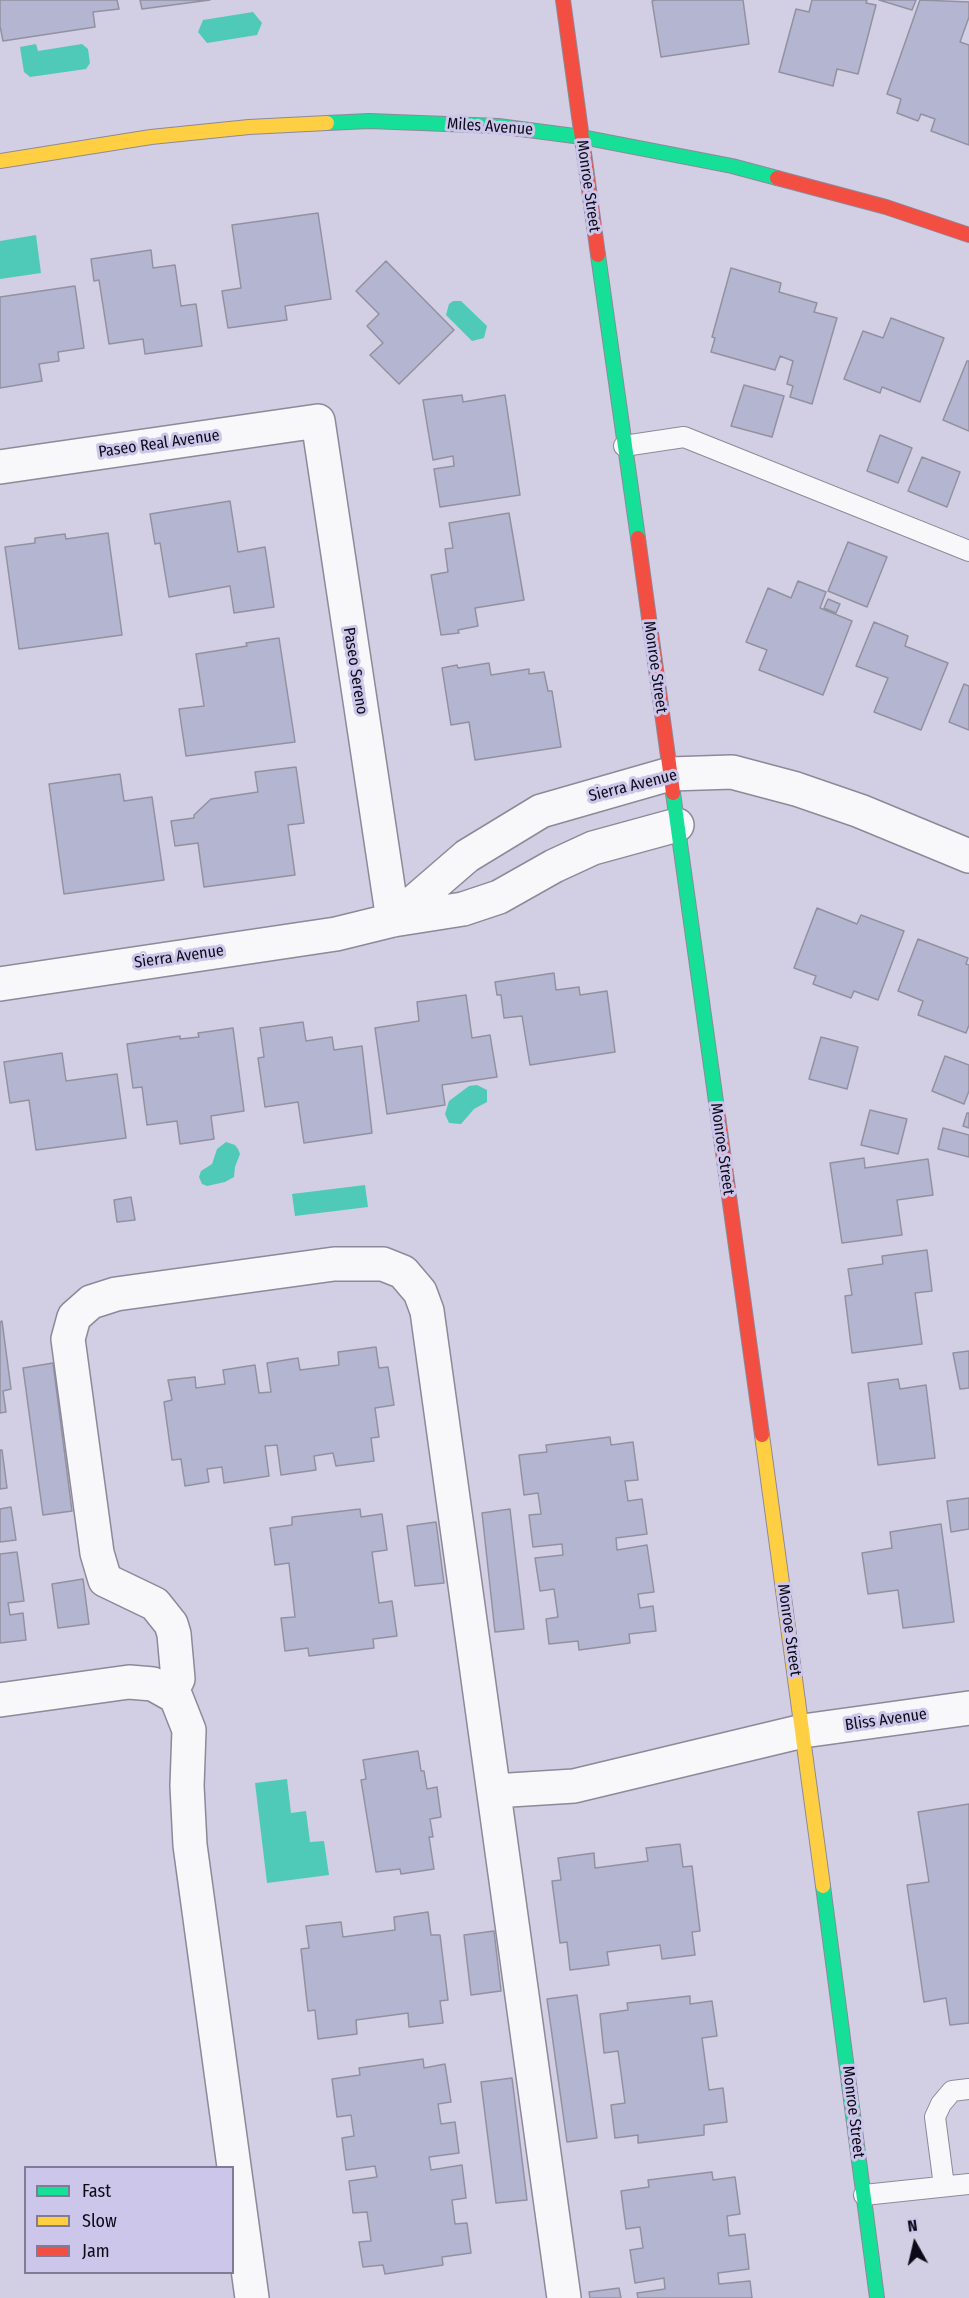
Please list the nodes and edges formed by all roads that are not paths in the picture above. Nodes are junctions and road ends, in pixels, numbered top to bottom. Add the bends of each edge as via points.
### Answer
1 (563, 0) edge
2 (582, 137) junction
3 (0, 161) edge
4 (969, 235) edge
5 (318, 421) joint
6 (624, 446) junction
7 (0, 467) edge
8 (969, 550) edge
9 (670, 774) junction
10 (677, 825) junction
11 (969, 856) edge
12 (393, 920) junction
13 (0, 984) edge
14 (170, 1693) junction
15 (0, 1700) edge
16 (969, 1708) edge
17 (803, 1731) junction
18 (494, 1791) junction
19 (969, 2089) edge
20 (234, 2166) edge
21 (234, 2166) edge
22 (969, 2184) edge
23 (944, 2186) junction
24 (864, 2195) junction
25 (252, 2298) edge
26 (564, 2298) edge
27 (877, 2298) edge

1 - 2 main road, Monroe Street
2 - 3 main road, Miles Avenue via 498,126 336,123 152,137
2 - 4 main road, Miles Avenue via 796,182
2 - 6 main road, Monroe Street
5 - 7 street, Paseo Real Avenue
5 - 12 street, Paseo Sereno
6 - 8 lane via 684,437
6 - 9 main road, Monroe Street
9 - 10 main road, Monroe Street
9 - 11 street, Sierra Avenue via 732,772 796,789
9 - 12 street, Sierra Avenue via 541,811 467,856
10 - 12 street, Sierra Avenue via 593,848 499,897 463,909
10 - 17 main road, Monroe Street
12 - 13 street, Sierra Avenue via 336,934
14 - 15 street via 153,1684 129,1682
14 - 18 street via 178,1679 171,1624 155,1604 105,1580 97,1553 68,1339 74,1317 91,1302 116,1294 334,1264 383,1264 403,1272 420,1292 427,1311
14 - 20 street via 176,1697 189,1730 190,1845
16 - 17 street, Bliss Avenue
17 - 18 street, Bliss Avenue via 574,1786
17 - 24 main road, Monroe Street
18 - 26 street
19 - 23 lane via 952,2091 935,2117
21 - 25 street
22 - 23 lane
23 - 24 lane
24 - 27 main road, Monroe Street

